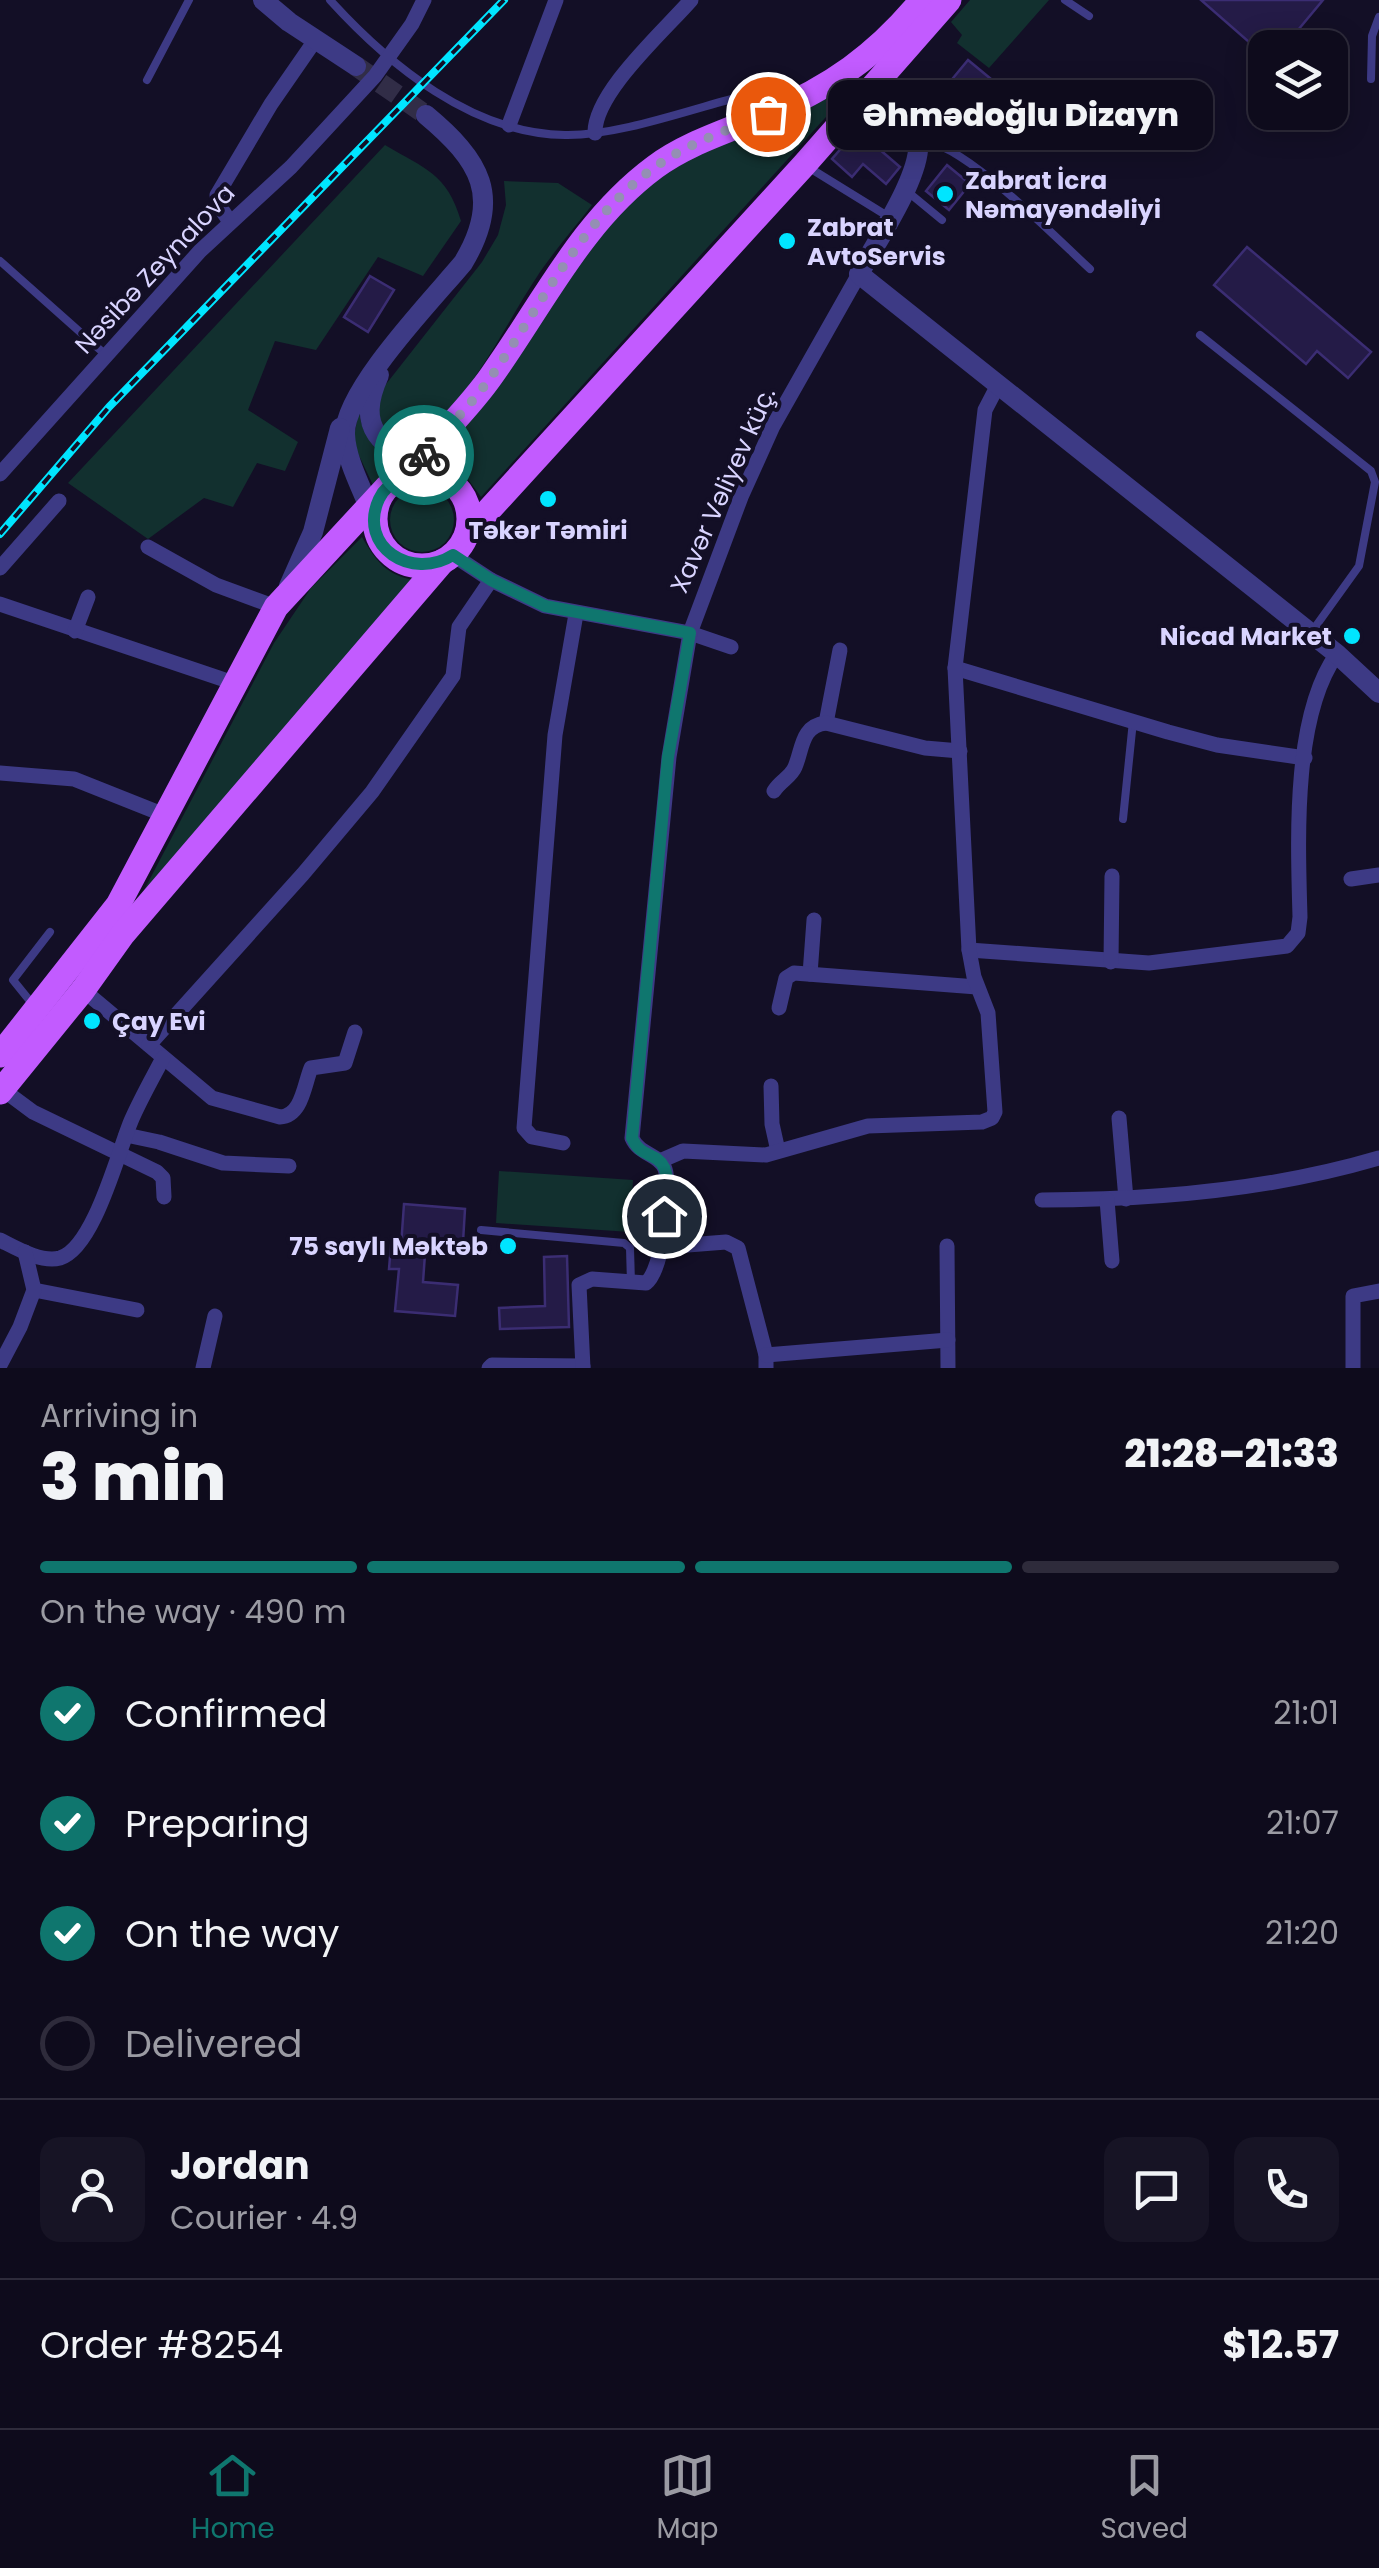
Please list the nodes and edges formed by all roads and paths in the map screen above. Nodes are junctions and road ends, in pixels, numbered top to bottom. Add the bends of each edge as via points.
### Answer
1 (189, 0) edge
2 (263, 0) edge
3 (280, 0) edge
4 (330, 0) edge
5 (424, 0) edge
6 (556, 0) edge
7 (691, 0) edge
8 (922, 0) edge
9 (950, 0) edge
10 (1065, 0) edge
11 (1089, 16) dead end
12 (1379, 17) edge
13 (316, 39) junction
14 (388, 56) junction
15 (356, 66) tunnel mouth
16 (1371, 79) dead end
17 (147, 80) dead end
18 (876, 85) junction
19 (768, 114) junction
20 (426, 115) tunnel mouth
21 (509, 124) junction
22 (595, 133) junction
23 (918, 141) junction
24 (804, 165) junction
25 (904, 189) junction
26 (890, 217) junction
27 (942, 220) dead end
28 (230, 222) junction
29 (0, 261) edge
30 (1090, 269) dead end
31 (859, 274) junction
32 (1200, 335) dead end
33 (398, 343) junction
34 (107, 356) junction
35 (997, 386) junction
36 (346, 412) junction
37 (0, 474) edge
38 (398, 487) junction
39 (59, 501) dead end
40 (148, 547) dead end
41 (454, 550) junction
42 (0, 568) edge
43 (491, 580) junction
44 (88, 597) dead end
45 (281, 600) junction
46 (0, 604) edge
47 (576, 614) junction
48 (75, 631) junction
49 (690, 633) junction
50 (1310, 634) junction
51 (731, 647) dead end
52 (840, 650) dead end
53 (1337, 654) junction
54 (955, 668) junction
55 (234, 683) junction
56 (1379, 693) edge
57 (1133, 722) junction
58 (826, 723) junction
59 (960, 751) junction
60 (1305, 758) junction
61 (0, 773) edge
62 (774, 792) dead end
63 (167, 816) junction
64 (1123, 819) dead end
65 (1379, 875) edge
66 (1112, 876) dead end
67 (1351, 879) dead end
68 (814, 920) dead end
69 (50, 932) dead end
70 (969, 950) junction
71 (1111, 962) junction
72 (810, 974) junction
73 (74, 983) junction
74 (977, 987) junction
75 (780, 1008) dead end
76 (38, 1009) junction
77 (355, 1032) dead end
78 (4, 1044) edge
79 (149, 1045) junction
80 (163, 1058) junction
81 (772, 1086) dead end
82 (1, 1091) edge
83 (1120, 1118) dead end
84 (126, 1135) junction
85 (564, 1143) dead end
86 (778, 1152) junction
87 (121, 1155) junction
88 (1379, 1158) edge
89 (660, 1161) junction
90 (289, 1166) dead end
91 (164, 1197) dead end
92 (1126, 1199) junction
93 (1042, 1200) dead end
94 (1107, 1200) junction
95 (480, 1230) dead end
96 (0, 1240) edge
97 (947, 1246) dead end
98 (662, 1247) junction
99 (26, 1252) junction
100 (1112, 1261) dead end
101 (631, 1283) junction
102 (34, 1290) junction
103 (1379, 1292) edge
104 (137, 1310) dead end
105 (215, 1316) dead end
106 (948, 1340) junction
107 (766, 1362) edge
108 (0, 1365) edge
109 (583, 1367) edge
110 (203, 1368) edge
111 (488, 1368) edge
112 (948, 1368) edge
113 (1352, 1368) edge

1 - 17 lane
2 - 13 street
3 - 13 street
4 - 14 lane
5 - 14 street, Nəsibə Zeynalova
6 - 21 street
7 - 22 street via 605,98
8 - 19 main road via 858,66
9 - 18 main road
10 - 11 lane
12 - 16 lane
13 - 15 street
13 - 28 street via 217,195
14 - 21 lane via 447,98
14 - 28 street, Nəsibə Zeynalova via 291,168
18 - 23 street via 902,110
18 - 24 main road
19 - 22 lane via 750,96 738,97
19 - 38 main road via 670,158 611,204 492,376
20 - 33 street via 466,152 478,171 485,208 464,263
21 - 22 lane via 539,133
23 - 25 street, Xavər Vəliyev küç.
23 - 30 lane via 944,146 998,186
24 - 26 lane
24 - 41 main road
25 - 26 street, Xavər Vəliyev küç.
25 - 27 lane
26 - 31 street, Xavər Vəliyev küç.
28 - 34 street, Nəsibə Zeynalova
29 - 34 lane
31 - 35 street
31 - 49 street, Xavər Vəliyev küç. via 773,426
32 - 50 lane via 1370,471 1375,482 1359,566
33 - 36 street
33 - 38 street via 370,396 369,421
34 - 37 street, Nəsibə Zeynalova
35 - 50 street
35 - 54 street via 985,410
36 - 38 street via 346,442
36 - 45 street via 313,532
38 - 41 main road via 456,486 470,521
38 - 41 main road via 384,547 404,562 430,566
38 - 45 main road
39 - 42 street
40 - 45 street via 203,578
41 - 43 street
41 - 73 main road
43 - 47 street
43 - 79 street via 458,627 453,676 372,792
44 - 48 street
45 - 55 main road
46 - 48 street
47 - 49 street
47 - 85 street via 555,735 524,1128 532,1137
48 - 55 street
49 - 51 street
49 - 89 street, Xavər Vəliyev küç. via 668,757 632,1138 643,1154
50 - 53 street
52 - 58 street
53 - 56 street
53 - 60 street via 1316,690
54 - 57 street
54 - 59 street
55 - 63 main road
57 - 60 street via 1217,745
57 - 64 lane
58 - 59 street
58 - 62 street via 807,731 794,772
59 - 70 street
60 - 71 street via 1294,940 1267,951
61 - 63 street via 74,779
63 - 73 main road
65 - 67 street
66 - 71 street
68 - 72 street
69 - 76 lane via 14,980
70 - 71 street
70 - 74 street
72 - 74 street
72 - 75 street via 786,978
73 - 76 main road
73 - 79 street
73 - 82 main road
74 - 86 street via 988,1014 992,1118 868,1126
76 - 78 main road
77 - 80 street via 345,1063 311,1068 289,1117 212,1098
79 - 80 street
80 - 84 street
81 - 86 street
82 - 87 street
83 - 92 street
84 - 87 street
84 - 90 street via 223,1163
86 - 89 street via 683,1152
87 - 91 street via 157,1172
87 - 99 street via 75,1249 53,1259
88 - 92 street via 1305,1176
89 - 98 street via 667,1184
92 - 94 street
93 - 94 street
94 - 100 street
95 - 101 lane via 624,1243 630,1248
96 - 99 street
97 - 106 street
98 - 101 street via 651,1280
98 - 107 street via 734,1244
99 - 102 street
101 - 109 street via 592,1278 579,1285
102 - 104 street
102 - 108 street
103 - 113 street via 1359,1293 1351,1301
105 - 110 street
106 - 107 street
106 - 112 street
109 - 111 street

